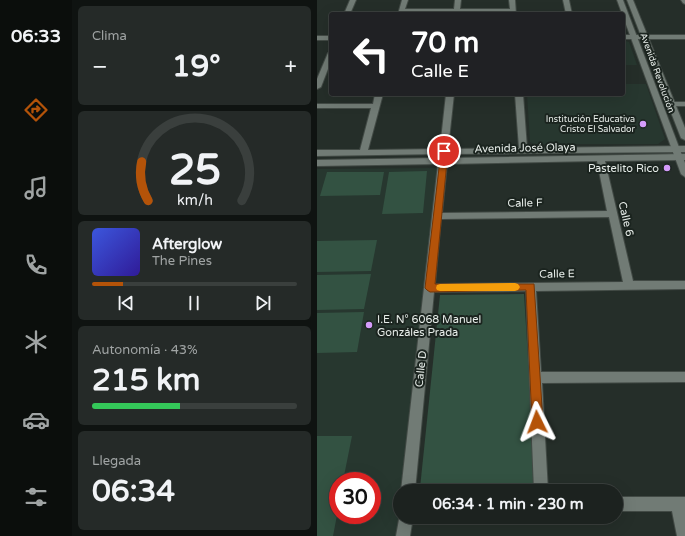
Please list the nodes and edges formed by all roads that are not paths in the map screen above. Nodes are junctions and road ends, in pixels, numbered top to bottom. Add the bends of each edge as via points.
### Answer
1 (353, 0) edge
2 (405, 0) edge
3 (458, 0) edge
4 (513, 0) edge
5 (566, 0) edge
6 (620, 0) edge
7 (630, 0) edge
8 (457, 11) junction
9 (348, 12) edge
10 (401, 12) edge
11 (429, 12) edge
12 (485, 12) edge
13 (513, 12) edge
14 (569, 12) edge
15 (625, 12) edge
16 (625, 12) edge
17 (685, 36) edge
18 (625, 37) edge
19 (635, 37) junction
20 (645, 37) junction
21 (317, 38) edge
22 (329, 38) edge
23 (329, 58) edge
24 (317, 87) edge
25 (378, 96) edge
26 (450, 96) edge
27 (519, 96) edge
28 (672, 104) junction
29 (685, 104) edge
30 (317, 106) edge
31 (376, 106) junction
32 (685, 138) edge
33 (685, 149) edge
34 (523, 151) junction
35 (317, 153) edge
36 (363, 153) junction
37 (679, 154) edge
38 (444, 156) junction
39 (600, 158) junction
40 (317, 163) edge
41 (685, 174) edge
42 (613, 214) junction
43 (438, 216) junction
44 (685, 285) edge
45 (629, 286) junction
46 (531, 287) junction
47 (430, 288) junction
48 (685, 377) edge
49 (535, 378) junction
50 (409, 484) edge
51 (541, 484) edge
52 (623, 504) edge
53 (681, 504) edge
54 (404, 524) edge
55 (403, 536) edge
56 (684, 536) edge

1 - 9 street
2 - 10 street
3 - 8 street
4 - 13 street
5 - 14 street
6 - 15 street, Avenida Revolución
7 - 20 street, Avenida Revolución
8 - 11 street
8 - 12 street
16 - 19 street, Avenida Revolución
17 - 20 street
18 - 19 street
19 - 20 street
19 - 37 street, Avenida Revolución
20 - 28 street, Avenida Revolución
21 - 22 street
23 - 24 street
25 - 31 street
26 - 38 street, Calle D
27 - 34 street
28 - 29 street
28 - 32 street, Avenida Revolución
30 - 31 street
31 - 36 street
33 - 37 street, Avenida José Olaya
34 - 37 street, Avenida José Olaya
34 - 38 street, Avenida José Olaya
35 - 36 street, Avenida José Olaya
36 - 38 street, Avenida José Olaya
37 - 39 street, Avenida José Olaya
37 - 41 street, Avenida Revolución
38 - 39 street, Avenida José Olaya
38 - 40 street, Avenida José Olaya
38 - 43 street, Calle D
39 - 42 street, Calle 6
42 - 43 street, Calle F
42 - 45 street, Calle 6
43 - 47 street, Calle D
44 - 45 street, Calle E
45 - 46 street, Calle E
46 - 47 street, Calle E
46 - 49 street
47 - 50 street, Calle D
48 - 49 street
49 - 51 street
52 - 53 street
53 - 56 street
54 - 55 street

